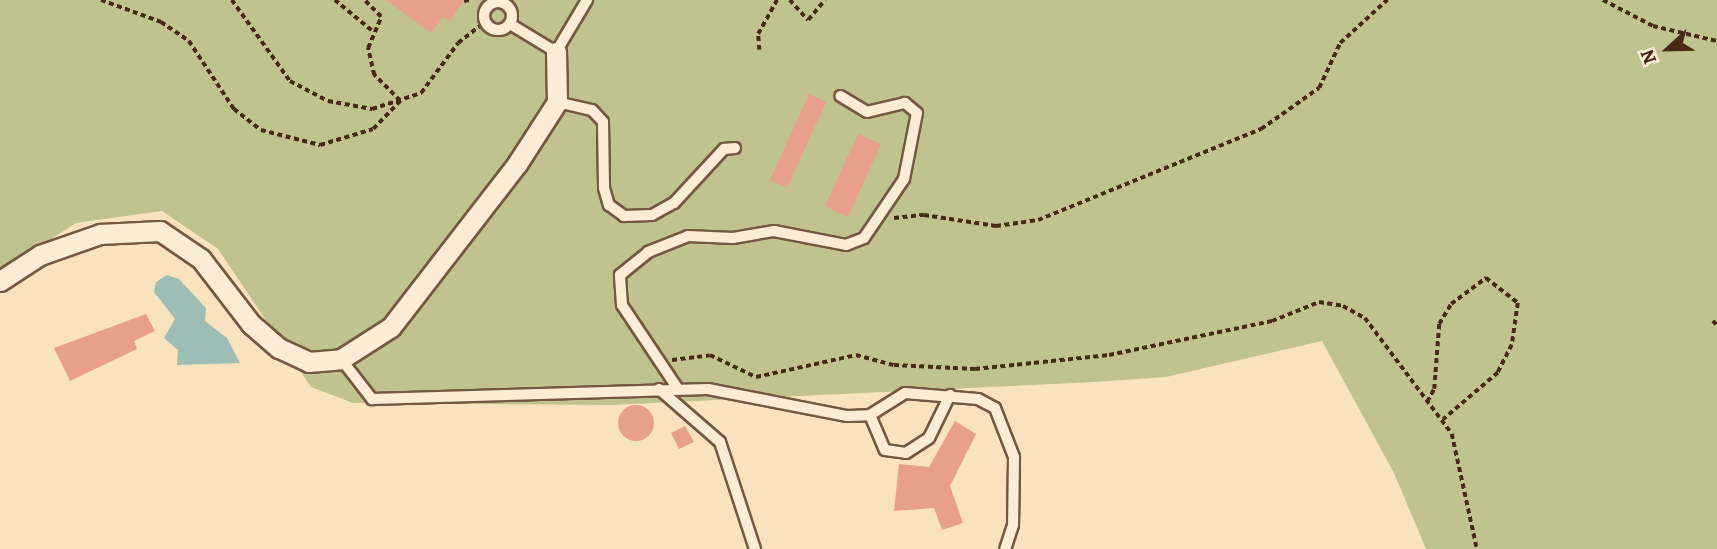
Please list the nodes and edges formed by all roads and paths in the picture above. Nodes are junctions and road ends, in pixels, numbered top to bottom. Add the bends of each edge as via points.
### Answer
1 (101, 0) edge
2 (232, 0) edge
3 (335, 0) edge
4 (364, 0) edge
5 (587, 0) edge
6 (777, 0) edge
7 (790, 0) edge
8 (825, 0) edge
9 (1387, 0) edge
10 (1603, 0) edge
11 (496, 1) edge
12 (485, 22) junction
13 (510, 24) junction
14 (374, 32) junction
15 (1717, 41) edge
16 (759, 50) dead end
17 (555, 52) junction
18 (840, 96) dead end
19 (400, 101) junction
20 (557, 102) junction
21 (735, 148) dead end
22 (881, 220) junction
23 (0, 281) edge
24 (1713, 321) dead end
25 (1717, 325) edge
26 (341, 359) junction
27 (667, 364) junction
28 (659, 389) junction
29 (678, 389) junction
30 (950, 395) junction
31 (1427, 402) junction
32 (870, 415) junction
33 (1443, 420) junction
34 (755, 549) edge
35 (1005, 549) edge
36 (1478, 549) edge

1 - 19 path via 161,22 189,41 234,109 278,138 320,145 340,141 387,120
2 - 19 path via 276,67 308,93 352,108 379,110
3 - 14 path
4 - 14 path via 381,17
5 - 17 lane
6 - 16 path via 758,34
7 - 8 path via 808,20
9 - 22 path via 1340,43 1319,88 1261,129 1038,220 975,225 914,214
10 - 15 path via 1654,26
11 - 12 lane via 485,10
11 - 13 lane via 510,8
12 - 13 lane via 495,30
12 - 19 path via 458,43 432,85
13 - 17 lane
14 - 19 path via 368,48 374,75
17 - 20 street
18 - 22 lane via 867,112 905,103 917,113 904,179
20 - 21 lane via 592,110 603,122 604,188 609,205 624,216 652,215 674,203 724,149
20 - 26 street via 517,164 391,327
22 - 27 lane via 852,244 760,231 733,238 688,236 638,258 617,289
23 - 26 street via 40,255 100,234 160,231 201,259 251,324 279,348 309,362
24 - 25 path
26 - 28 lane via 372,399
27 - 29 lane
27 - 31 path via 705,354 756,377 856,355 894,366 967,369 1084,359 1272,321 1323,302 1359,312
28 - 29 lane
28 - 34 lane via 719,442
29 - 32 lane via 735,390 798,411
30 - 32 lane via 905,393
30 - 32 lane via 929,438 906,453 885,450
30 - 35 lane via 995,408 1009,432 1016,484
31 - 33 path
31 - 33 path via 1434,389 1439,324 1451,304 1486,278 1518,303 1512,345 1498,373
33 - 36 path via 1458,450

